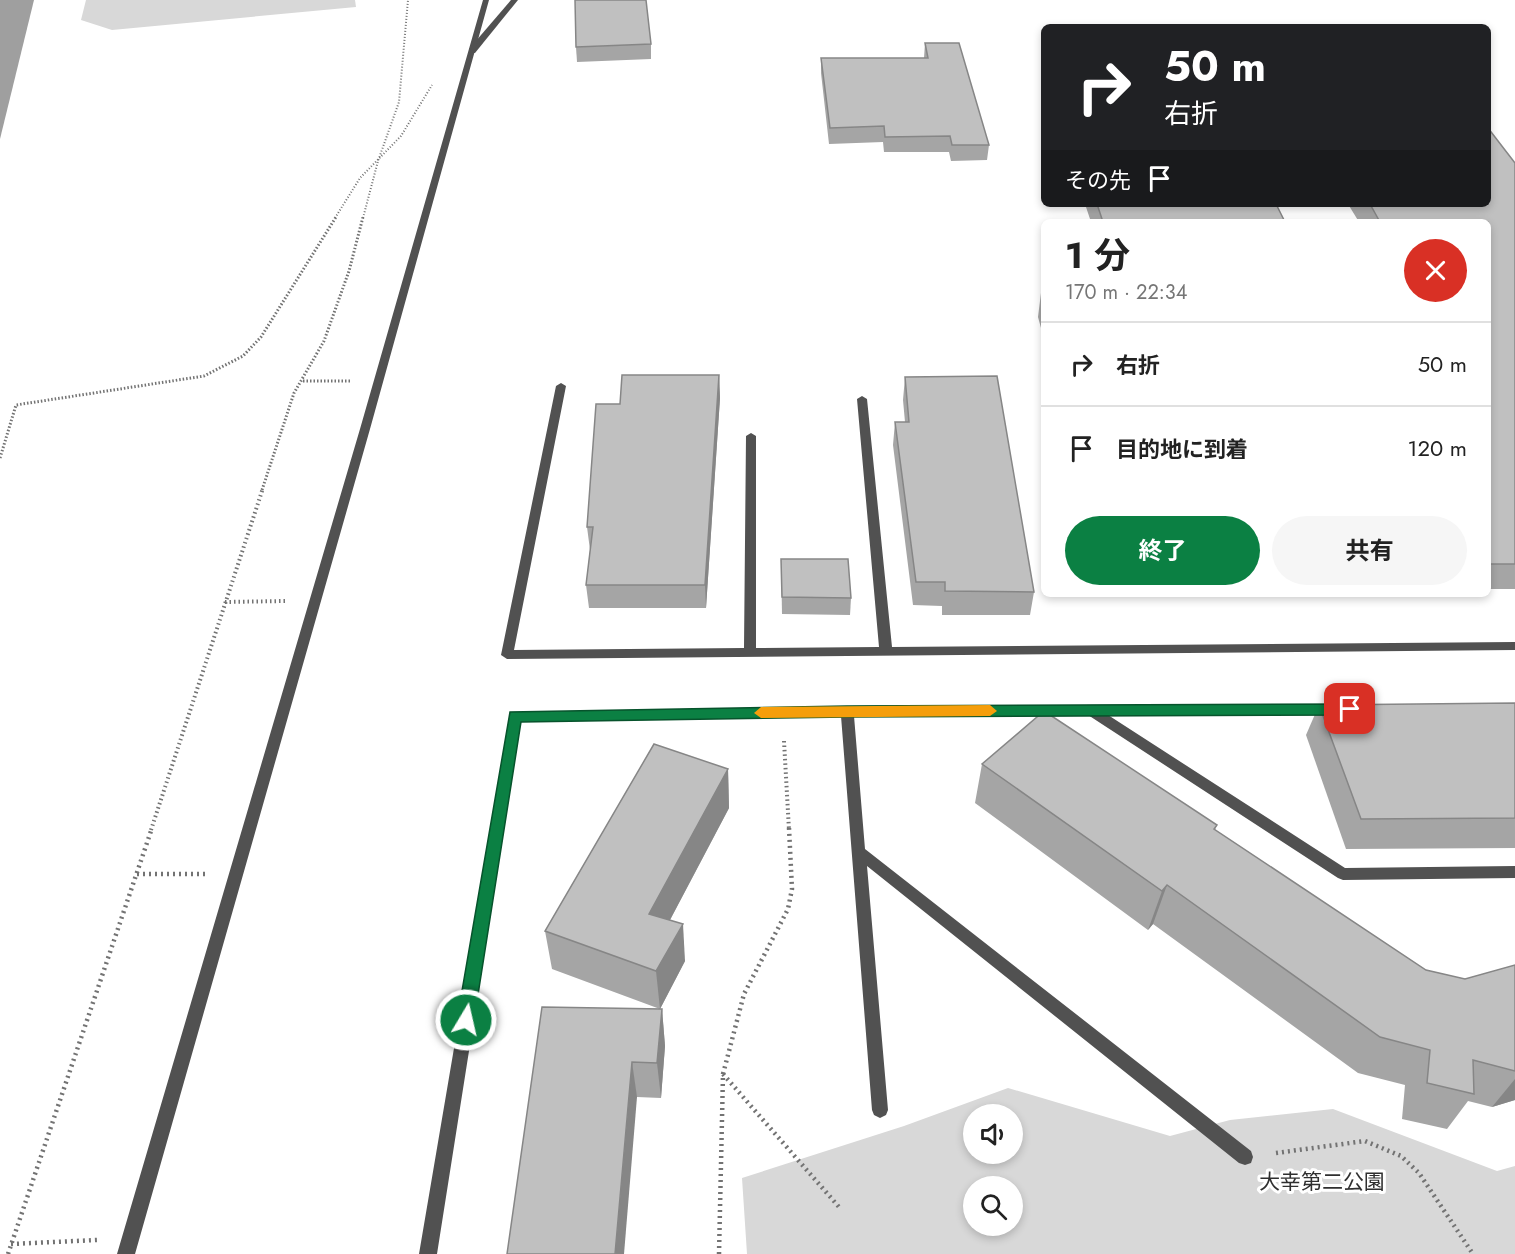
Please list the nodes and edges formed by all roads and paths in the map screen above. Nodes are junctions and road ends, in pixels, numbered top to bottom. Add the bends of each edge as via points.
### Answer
1 (408, 0) edge
2 (486, 0) edge
3 (515, 0) edge
4 (472, 51) junction
5 (434, 83) dead end
6 (378, 161) junction
7 (379, 380) junction
8 (302, 381) junction
9 (561, 386) dead end
10 (862, 399) dead end
11 (751, 436) dead end
12 (0, 458) edge
13 (315, 600) junction
14 (225, 602) junction
15 (1515, 646) edge
16 (886, 652) junction
17 (750, 653) junction
18 (1350, 709) edge
19 (847, 711) junction
20 (1090, 711) junction
21 (783, 712) junction
22 (859, 852) junction
23 (1515, 872) edge
24 (137, 874) junction
25 (236, 874) junction
26 (723, 1074) junction
27 (880, 1110) dead end
28 (1245, 1157) joint
29 (839, 1207) dead end
30 (130, 1239) junction
31 (11, 1244) junction
32 (8, 1254) edge
33 (126, 1254) edge
34 (428, 1254) edge
35 (719, 1254) edge
36 (1473, 1254) edge

1 - 6 path via 399,102
2 - 4 street
3 - 4 street
4 - 7 street
5 - 6 path via 401,136
6 - 8 path via 349,271 324,341
6 - 12 path via 360,178 261,337 243,356 204,376 16,405
7 - 8 path
7 - 13 street
8 - 14 path via 294,393
9 - 17 street via 507,655
10 - 16 street
11 - 17 street
13 - 14 path
13 - 25 street
14 - 24 path
15 - 16 street
16 - 17 street
18 - 20 street
19 - 20 street
19 - 21 street
19 - 22 street
20 - 23 street via 1343,874
21 - 26 path via 792,890 788,909 744,994
21 - 34 street via 515,716
22 - 27 street
22 - 28 street
24 - 25 path
24 - 31 path
25 - 30 street
26 - 29 path
26 - 35 path
28 - 36 path via 1365,1141 1401,1156 1419,1173
30 - 31 path
30 - 33 street
31 - 32 path

